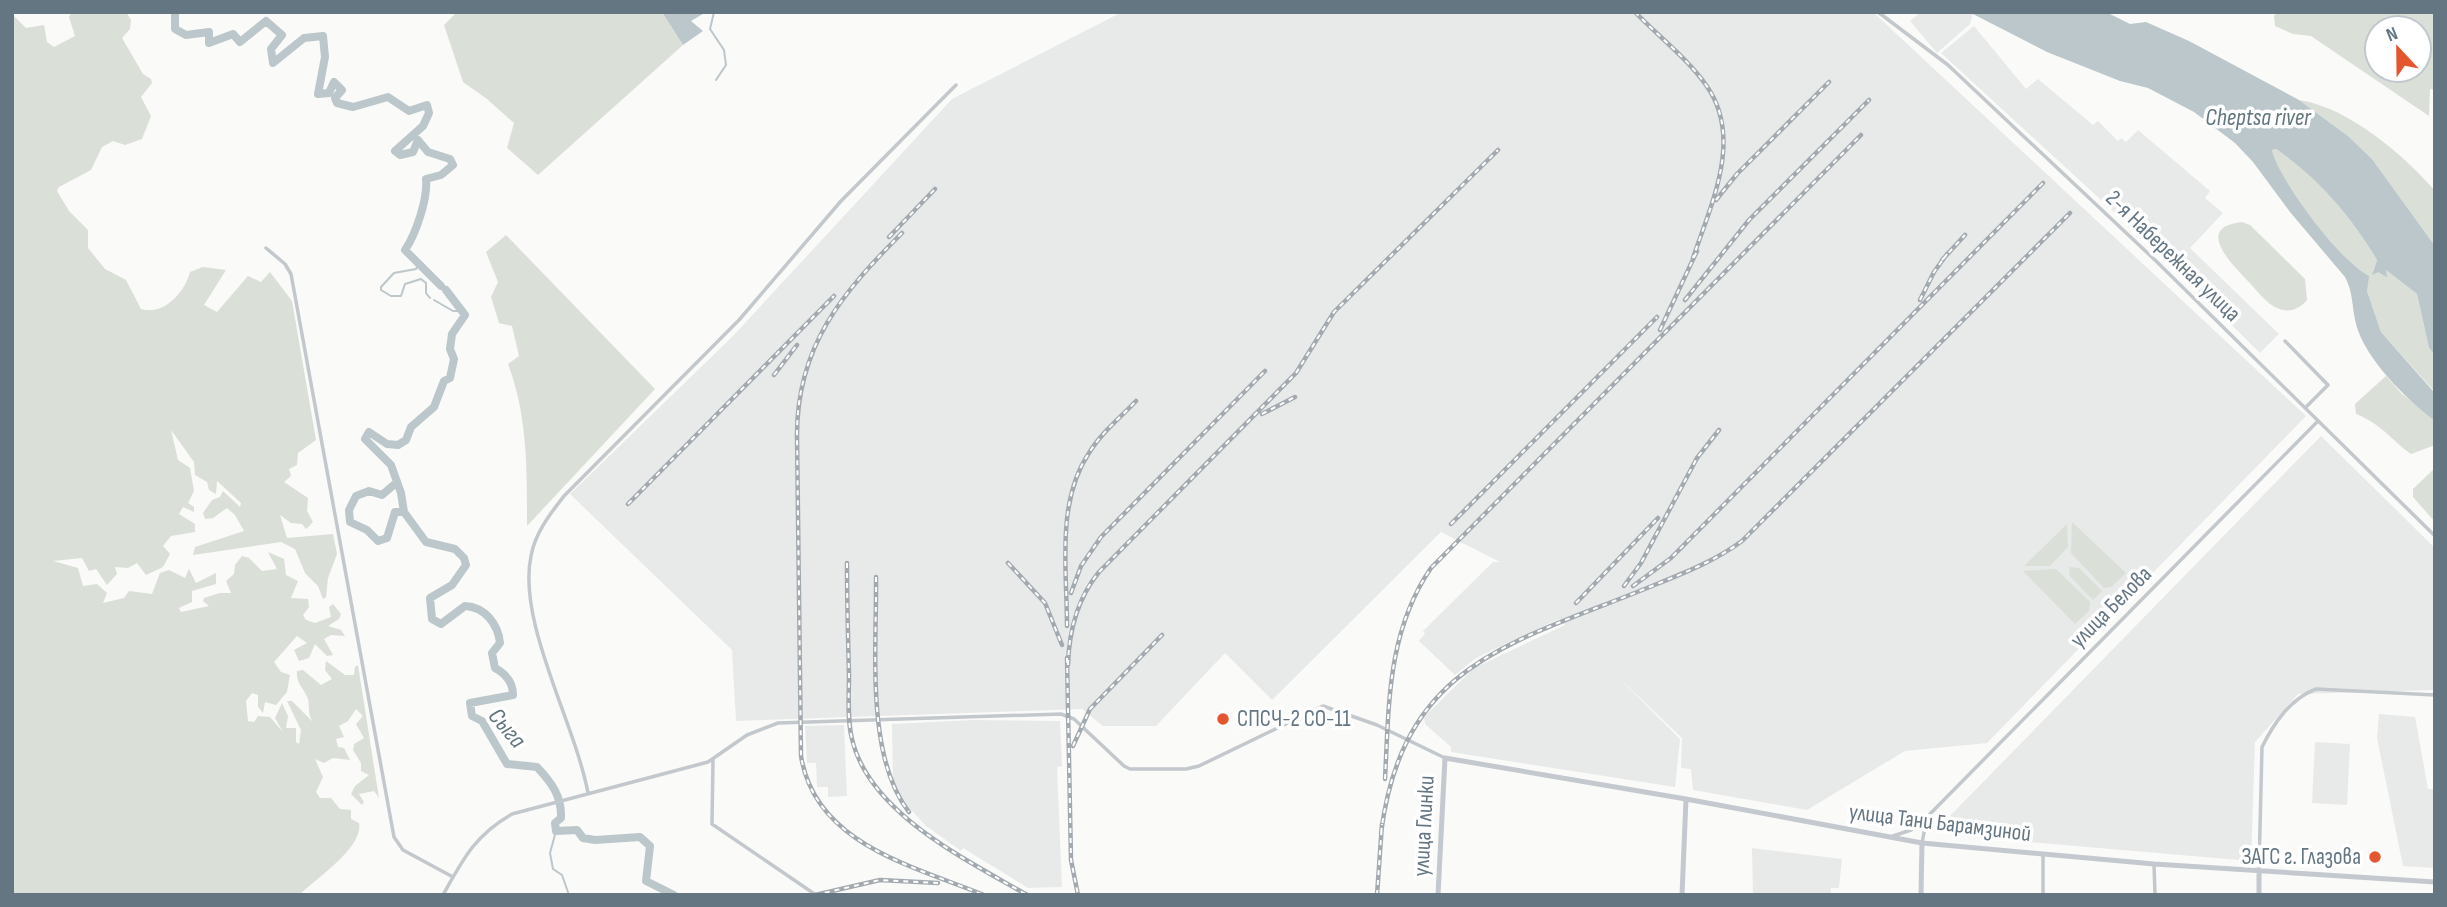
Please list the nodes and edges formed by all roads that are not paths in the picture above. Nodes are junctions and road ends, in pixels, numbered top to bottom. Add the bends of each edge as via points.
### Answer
1 (1878, 12) edge
2 (956, 85) dead end
3 (266, 247) dead end
4 (2286, 341) dead end
5 (2305, 408) junction
6 (2318, 421) junction
7 (2435, 536) edge
8 (2435, 695) edge
9 (1446, 758) junction
10 (713, 760) junction
11 (588, 793) junction
12 (1686, 799) junction
13 (1927, 817) junction
14 (1887, 838) junction
15 (1922, 843) junction
16 (2043, 854) junction
17 (2154, 864) junction
18 (2259, 870) junction
19 (453, 877) junction
20 (2435, 882) edge
21 (443, 895) edge
22 (816, 895) edge
23 (1438, 895) edge
24 (1682, 895) edge
25 (1921, 895) edge
26 (2043, 895) edge
27 (2155, 895) edge
28 (2259, 895) edge

1 - 5 street, 2-я Набережная улица via 1948,65
2 - 11 street via 841,201 739,320 564,496 543,523 531,555 528,589 532,615
3 - 19 street via 291,274 394,837 403,850
4 - 5 street via 2328,385
5 - 6 street, 2-я Набережная улица
6 - 7 street, 2-я Набережная улица
6 - 13 street, улица Белова
8 - 18 street via 2316,689 2301,695 2262,747
9 - 10 street via 1377,725 1323,706 1185,769 1130,769 1074,719 1061,714 778,723 747,735
9 - 12 street, улица Тани Барамзиной
9 - 23 street, улица Глинки
10 - 11 street
10 - 22 street via 712,824
11 - 19 street via 512,814 492,825 472,845
12 - 14 street, улица Тани Барамзиной
12 - 24 street
13 - 14 street, улица Белова via 1911,830
13 - 15 street
14 - 15 street, улица Тани Барамзиной
15 - 16 street, улица Тани Барамзиной
15 - 25 street
16 - 17 street, улица Тани Барамзиной
16 - 26 street
17 - 18 street, улица Тани Барамзиной
17 - 27 street
18 - 20 street, улица Тани Барамзиной
18 - 28 street
19 - 21 street

